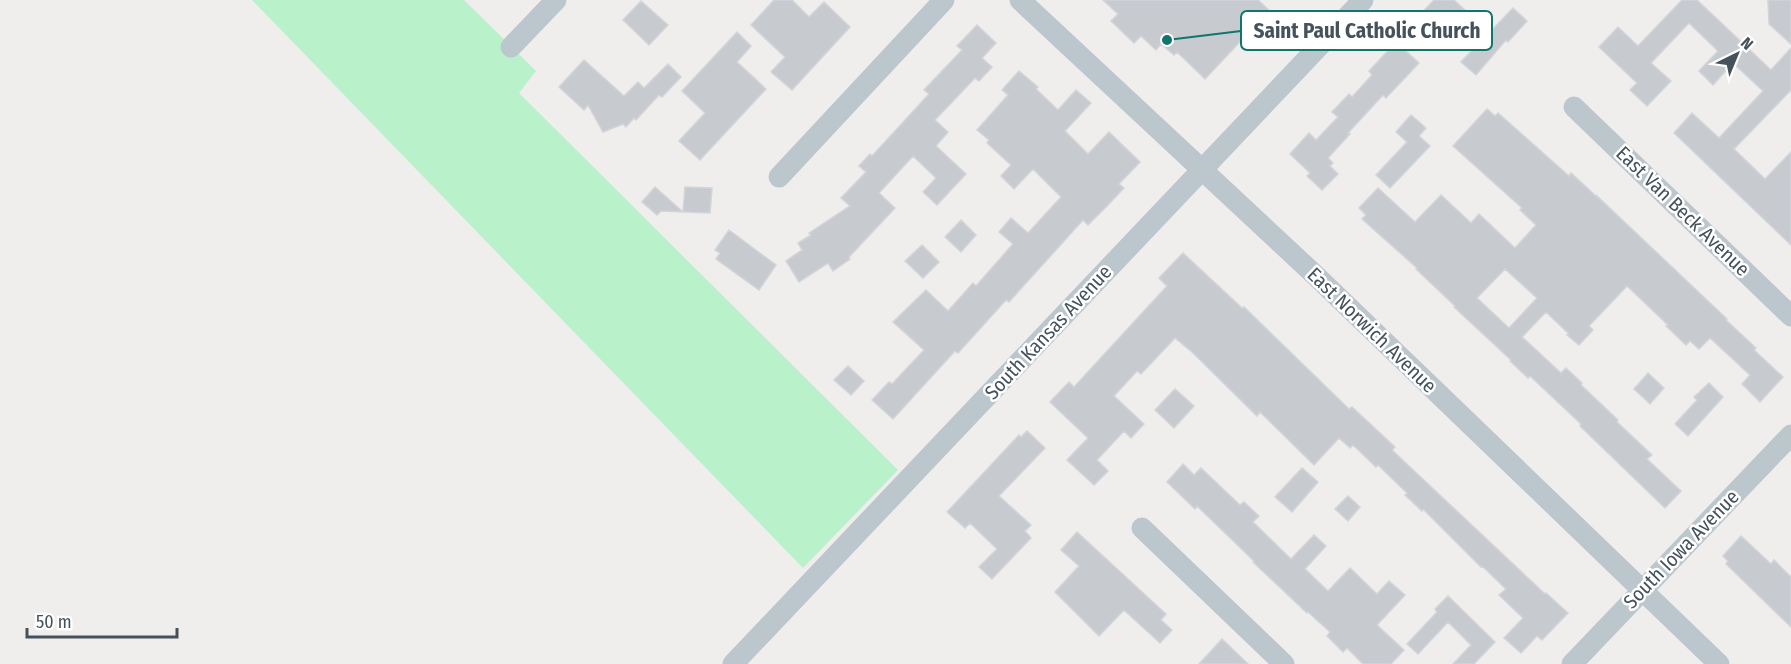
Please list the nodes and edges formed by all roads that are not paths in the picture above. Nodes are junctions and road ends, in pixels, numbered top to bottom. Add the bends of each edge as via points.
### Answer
1 (556, 0) edge
2 (944, 0) edge
3 (1020, 0) edge
4 (1363, 0) edge
5 (511, 47) dead end
6 (1574, 107) dead end
7 (1201, 169) junction
8 (779, 177) dead end
9 (1791, 315) edge
10 (1791, 435) edge
11 (1142, 528) dead end
12 (1642, 590) junction
13 (733, 664) edge
14 (1284, 664) edge
15 (1572, 664) edge
16 (1719, 664) edge

1 - 5 street
2 - 8 street
3 - 7 street, East Norwich Avenue
4 - 7 street, South Kansas Avenue
6 - 9 street, East Van Beck Avenue
7 - 12 street, East Norwich Avenue
7 - 13 street, South Kansas Avenue
10 - 12 street, South Iowa Avenue
11 - 14 street
12 - 15 street, South Iowa Avenue
12 - 16 street, East Norwich Avenue

